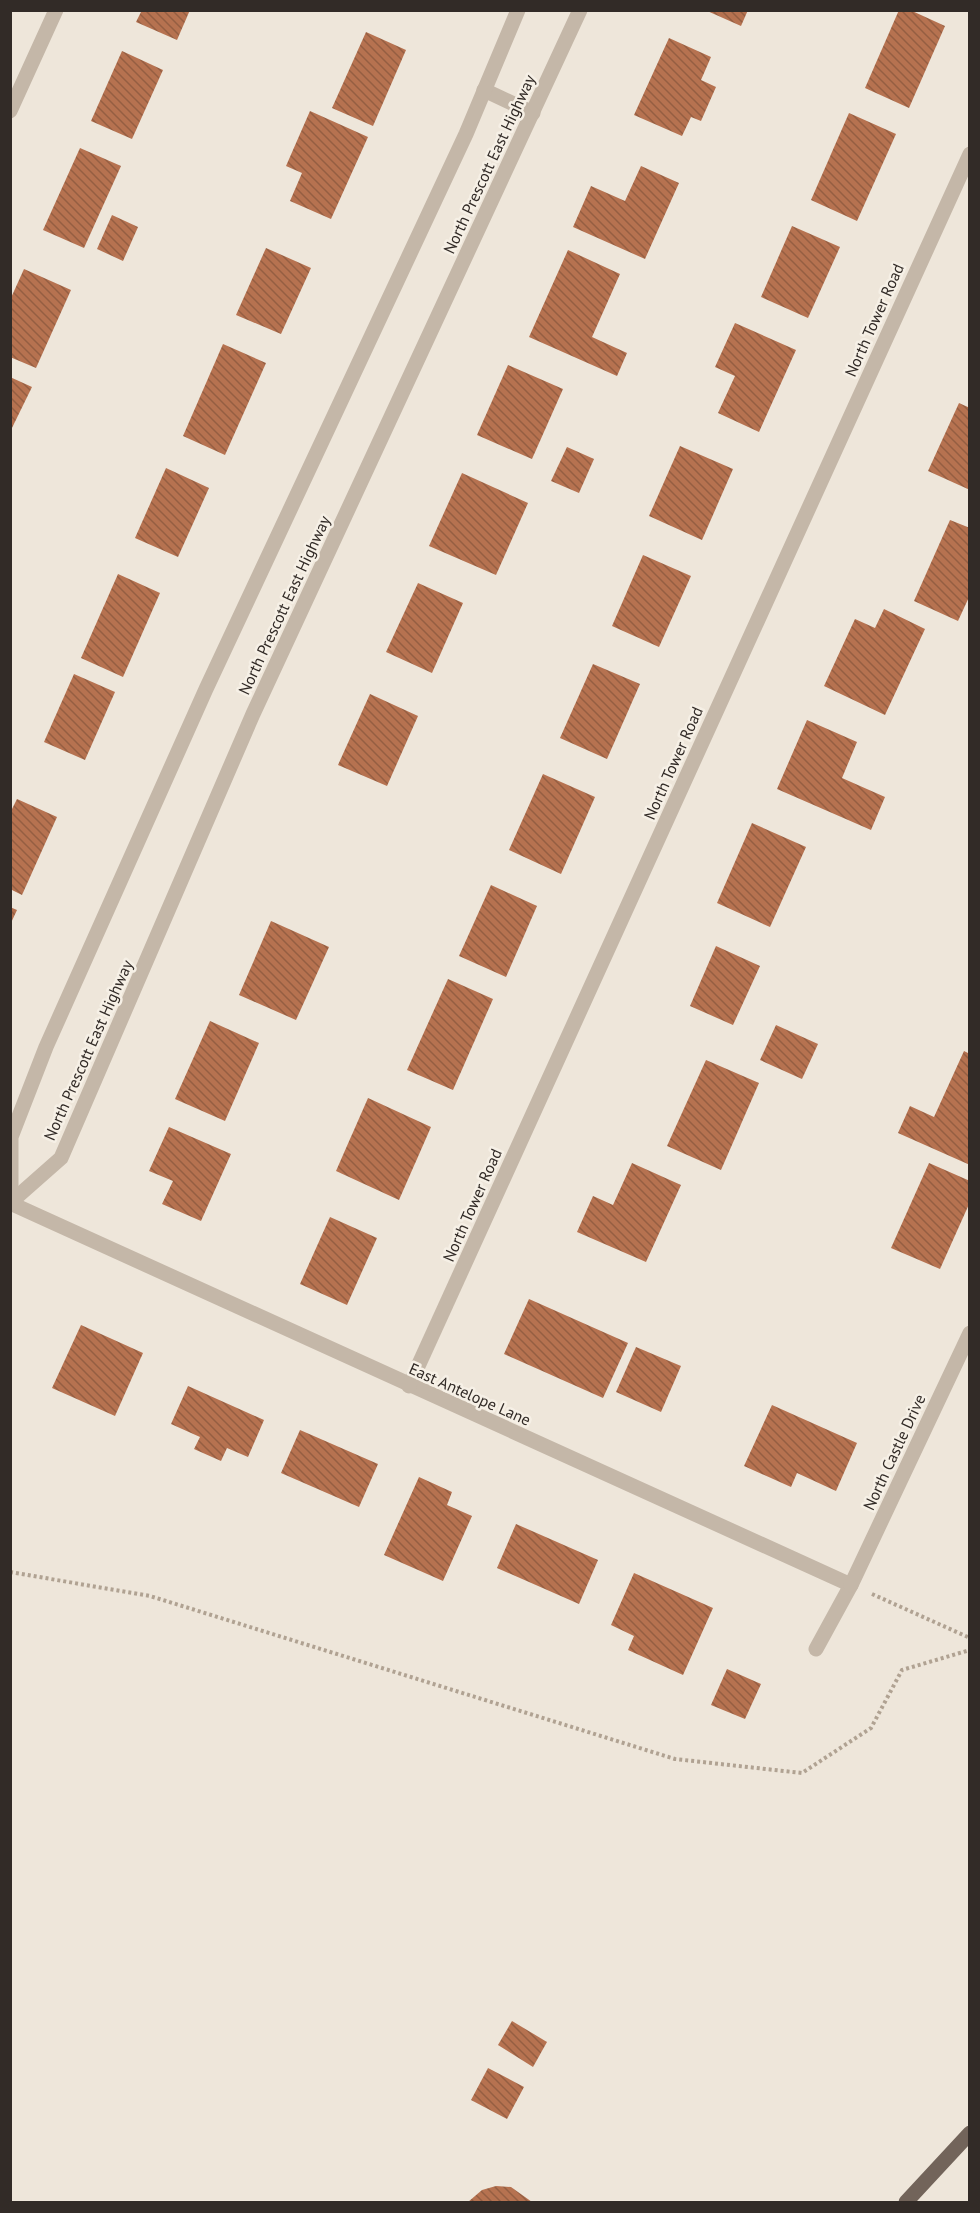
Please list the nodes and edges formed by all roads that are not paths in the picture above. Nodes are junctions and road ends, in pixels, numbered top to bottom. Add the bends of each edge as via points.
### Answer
1 (56, 10) edge
2 (518, 10) edge
3 (580, 10) edge
4 (484, 90) junction
5 (10, 111) edge
6 (533, 113) junction
7 (969, 154) edge
8 (10, 1203) edge
9 (969, 1334) edge
10 (409, 1386) junction
11 (850, 1586) junction
12 (816, 1649) dead end
13 (969, 2133) edge
14 (906, 2202) edge

1 - 5 street
2 - 4 street, North Prescott East Highway
3 - 6 street, North Prescott East Highway
4 - 6 street
4 - 8 street, North Prescott East Highway via 206,689 46,1047 11,1137
6 - 8 street, North Prescott East Highway via 253,714 60,1158
7 - 10 street, North Tower Road
8 - 10 street, East Antelope Lane
9 - 11 street, North Castle Drive
10 - 11 street, East Antelope Lane
11 - 12 street
13 - 14 main road

